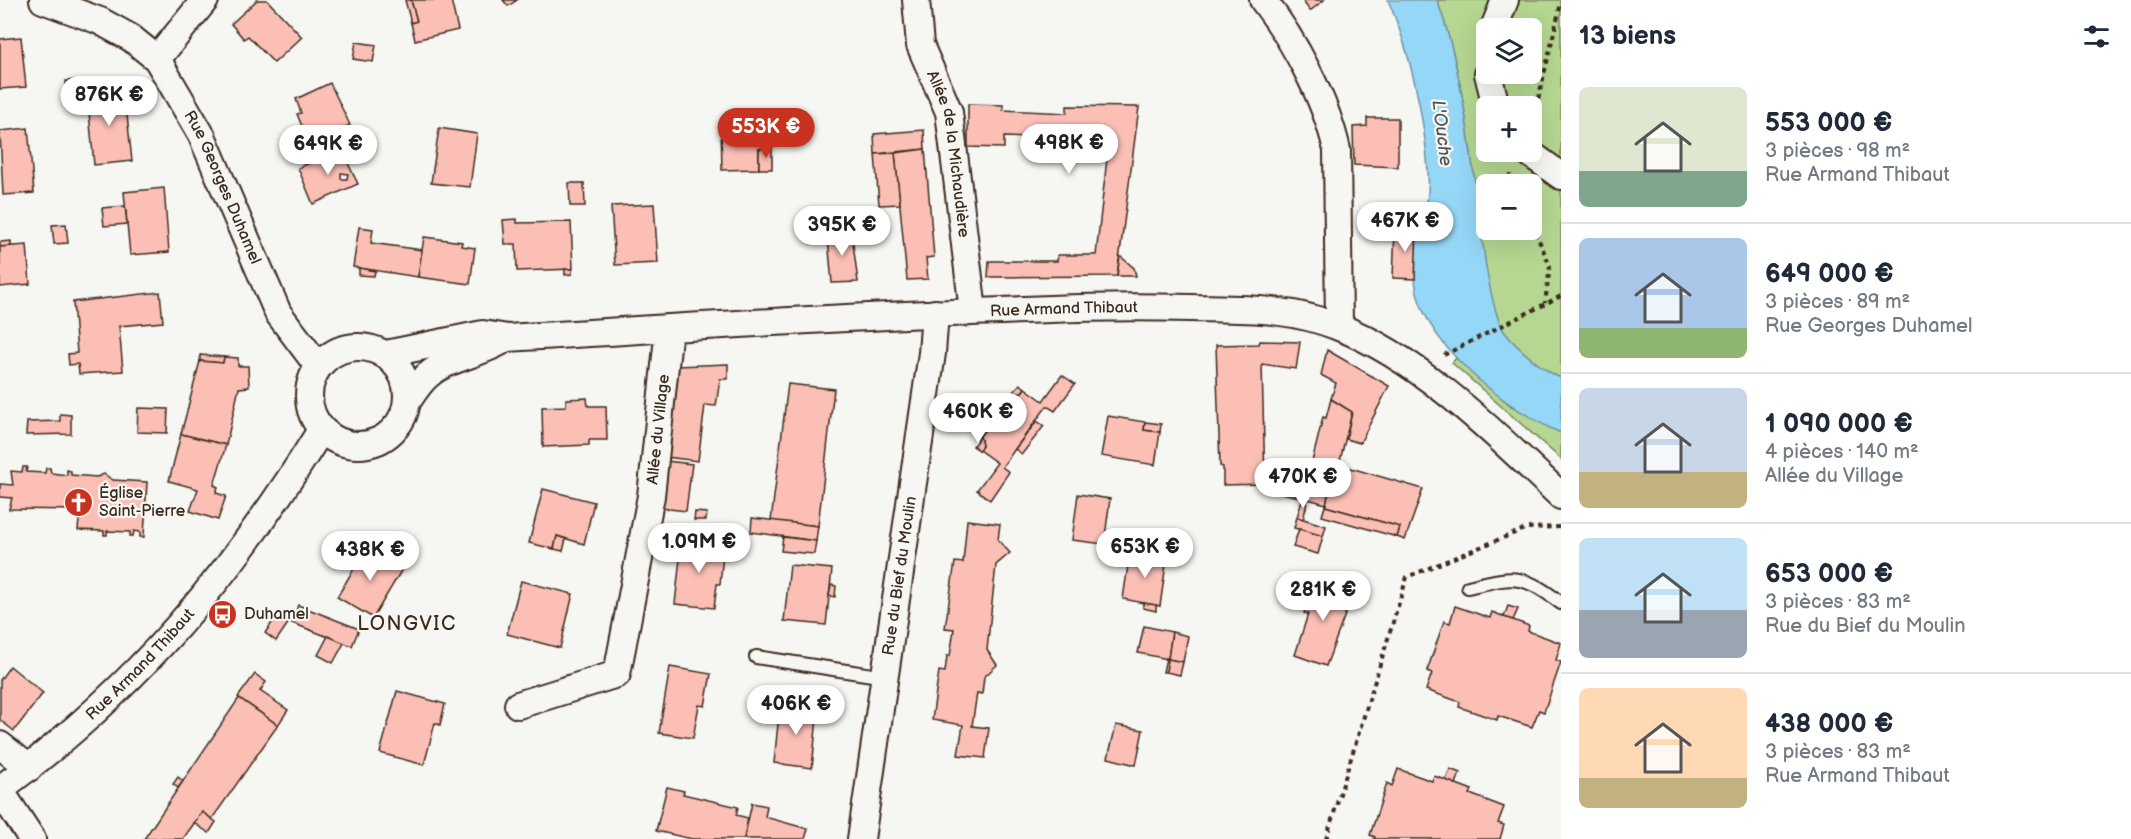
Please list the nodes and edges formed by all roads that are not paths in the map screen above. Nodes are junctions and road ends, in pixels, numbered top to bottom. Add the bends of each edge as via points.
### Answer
1 (43, 0) edge
2 (205, 0) edge
3 (916, 0) edge
4 (1263, 0) edge
5 (1505, 0) edge
6 (1498, 18) edge
7 (157, 59) junction
8 (1542, 161) edge
9 (1557, 171) edge
10 (973, 311) junction
11 (936, 314) junction
12 (1339, 327) junction
13 (669, 328) junction
14 (508, 338) junction
15 (386, 354) junction
16 (318, 366) junction
17 (407, 402) junction
18 (321, 430) junction
19 (1561, 495) edge
20 (1468, 587) dead end
21 (1561, 603) edge
22 (756, 657) dead end
23 (885, 677) junction
24 (518, 705) dead end
25 (0, 746) edge
26 (29, 768) junction
27 (0, 790) edge
28 (32, 839) edge
29 (861, 839) edge

1 - 7 street, Rue Georges Duhamel via 100,21 131,38
2 - 7 street
3 - 10 street, Allée de la Michaudière via 920,45 949,112
4 - 12 street via 1283,26 1332,130 1336,150
5 - 6 street
7 - 16 street, Rue Georges Duhamel via 202,136 278,313
8 - 9 street
10 - 11 street, Rue Armand Thibaut
10 - 12 street, Rue Armand Thibaut via 1115,307 1279,309
11 - 13 street, Rue Armand Thibaut
11 - 23 street, Rue du Bief du Moulin
12 - 19 street, Rue Armand Thibaut via 1383,348 1421,374
13 - 14 street, Rue Armand Thibaut
13 - 24 street, Allée du Village via 651,496 617,674
14 - 15 street, Rue Armand Thibaut via 483,334
14 - 17 street, Rue Armand Thibaut via 427,375
15 - 16 street via 352,346 336,351
15 - 17 street via 404,376
16 - 18 street via 309,399
17 - 18 street via 398,425 379,441 363,445 345,443
18 - 26 street, Rue Armand Thibaut via 246,544 179,628 131,678
20 - 21 lane via 1507,578 1535,583
22 - 23 lane
23 - 29 street, Rue du Bief du Moulin
25 - 26 street
26 - 27 street, Rue Armand Thibaut
27 - 28 street

